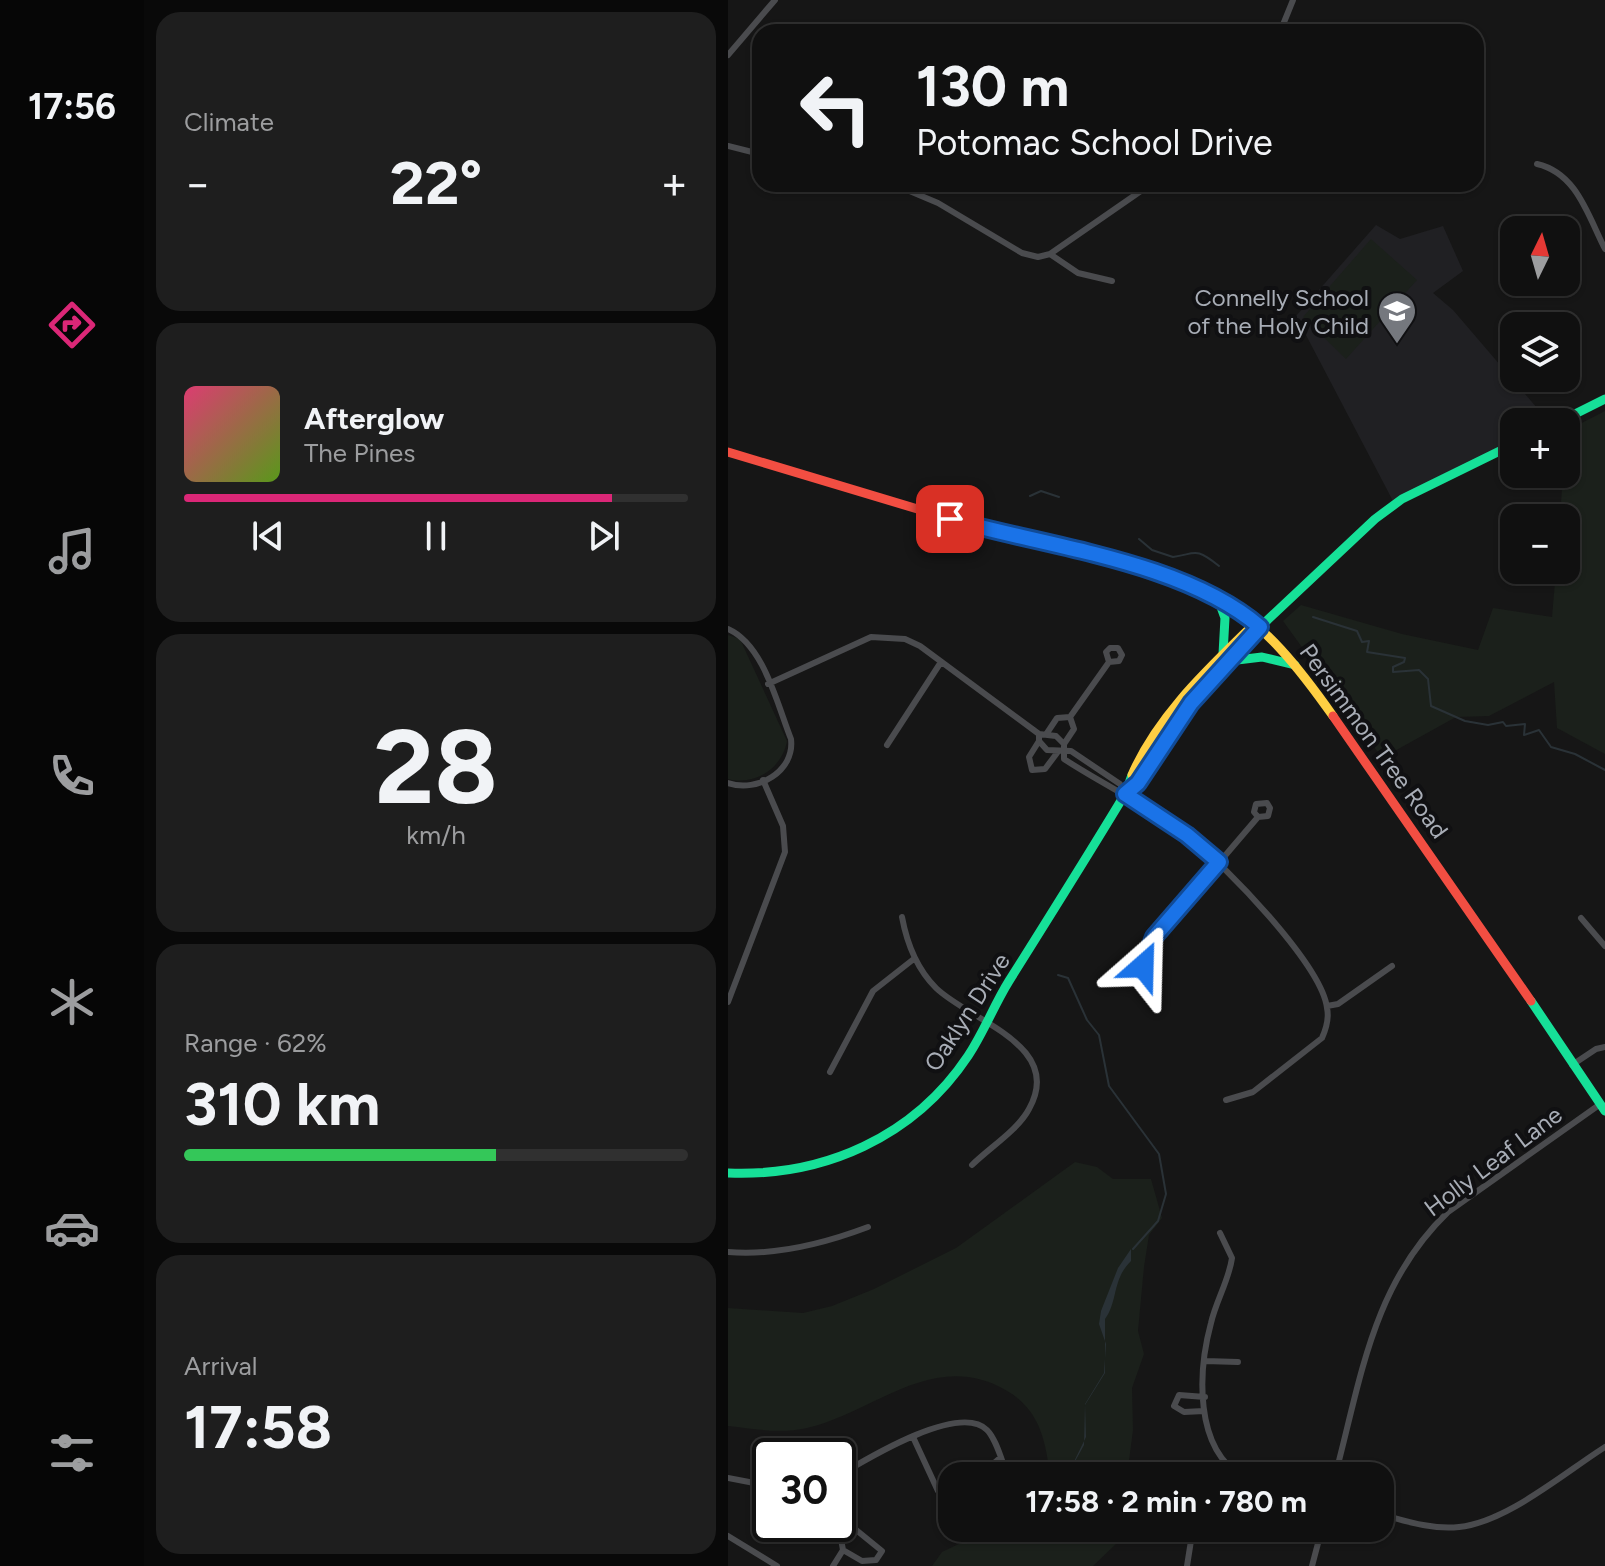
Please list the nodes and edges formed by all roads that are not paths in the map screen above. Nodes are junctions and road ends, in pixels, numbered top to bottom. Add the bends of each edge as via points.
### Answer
1 (775, 0) edge
2 (1293, 0) edge
3 (754, 24) edge
4 (1283, 24) edge
5 (752, 27) edge
6 (728, 55) edge
7 (728, 146) edge
8 (752, 152) edge
9 (1537, 164) dead end
10 (912, 192) edge
11 (1139, 192) edge
12 (1605, 249) edge
13 (1050, 254) junction
14 (1112, 281) dead end
15 (1605, 399) edge
16 (1580, 412) edge
17 (1500, 451) edge
18 (728, 452) edge
19 (1217, 596) junction
20 (1260, 627) junction
21 (728, 629) edge
22 (1226, 658) junction
23 (941, 662) junction
24 (1109, 662) dead end
25 (1297, 665) junction
26 (768, 684) junction
27 (1070, 717) junction
28 (1042, 736) junction
29 (887, 745) dead end
30 (1061, 749) junction
31 (763, 780) junction
32 (728, 783) edge
33 (1125, 794) junction
34 (1258, 817) dead end
35 (1219, 862) junction
36 (902, 917) dead end
37 (1581, 918) dead end
38 (1605, 946) edge
39 (915, 958) junction
40 (1392, 966) dead end
41 (728, 973) edge
42 (737, 977) junction
43 (1150, 994) dead end
44 (728, 1002) edge
45 (1327, 1006) junction
46 (986, 1021) junction
47 (1605, 1047) edge
48 (1572, 1065) junction
49 (830, 1072) dead end
50 (1226, 1100) dead end
51 (1602, 1108) edge
52 (972, 1165) dead end
53 (728, 1173) edge
54 (868, 1227) dead end
55 (1220, 1233) dead end
56 (728, 1252) edge
57 (1205, 1361) junction
58 (1238, 1362) dead end
59 (1205, 1397) junction
60 (1204, 1411) junction
61 (913, 1437) junction
62 (1605, 1447) edge
63 (1000, 1458) junction
64 (995, 1462) edge
65 (1002, 1462) edge
66 (1225, 1462) edge
67 (1339, 1462) edge
68 (856, 1467) edge
69 (728, 1478) edge
70 (752, 1483) edge
71 (938, 1491) edge
72 (1394, 1518) edge
73 (728, 1536) edge
74 (1191, 1542) edge
75 (1318, 1542) edge
76 (843, 1550) junction
77 (777, 1566) edge
78 (833, 1566) edge
79 (1187, 1566) edge
80 (1312, 1566) edge

1 - 3 street
2 - 4 street
5 - 6 street
7 - 8 street
9 - 12 street via 1555,168 1571,183
10 - 13 street via 1022,253
11 - 13 street
13 - 14 street via 1078,273
15 - 16 main road
17 - 20 main road, Oaklyn Drive via 1402,499
18 - 19 main road, Persimmon Tree Road via 1004,535 1167,574
19 - 20 main road, Persimmon Tree Road
19 - 22 main road via 1225,618
20 - 22 main road, Oaklyn Drive via 1249,629
20 - 25 main road, Persimmon Tree Road
21 - 26 street via 743,635
22 - 25 main road via 1279,658
22 - 33 main road, Oaklyn Drive
23 - 26 street via 905,639 871,637
23 - 28 street
23 - 29 street
24 - 27 street
25 - 48 main road, Persimmon Tree Road
26 - 31 street via 793,751 787,765
27 - 28 street via 1057,718
27 - 30 street via 1074,729
28 - 30 street
28 - 30 street via 1047,750
28 - 30 street via 1029,757 1032,770 1045,769
30 - 33 street via 1120,784
31 - 32 street via 746,786
31 - 42 street via 783,826 785,852
33 - 35 street
33 - 46 main road, Oaklyn Drive
34 - 35 street
35 - 43 street via 1148,946 1143,966
35 - 45 street via 1285,936
36 - 39 street
37 - 38 street
39 - 46 street via 937,989
39 - 49 street via 873,991
40 - 45 street via 1338,1004
41 - 42 street
42 - 44 street
45 - 50 street via 1324,1031 1311,1049 1253,1092
46 - 52 street via 1021,1045 1033,1061 1036,1095 1028,1112
46 - 53 main road, Oaklyn Drive via 968,1055 934,1097 866,1147 782,1173
47 - 48 street
48 - 51 main road, Persimmon Tree Road
51 - 67 street, Holly Leaf Lane via 1448,1212 1398,1271 1374,1330
54 - 56 street via 789,1249
55 - 57 street via 1232,1258 1210,1324
57 - 58 street
57 - 59 street
59 - 60 street
59 - 60 street via 1179,1395 1174,1406 1184,1412
60 - 66 street via 1212,1447
61 - 63 street via 950,1425 976,1424 988,1431
61 - 68 street
61 - 71 street
62 - 72 street via 1484,1522 1429,1527
63 - 64 street
63 - 65 street
69 - 70 street
73 - 77 street
74 - 79 street
75 - 80 street
76 - 76 street via 862,1561 876,1560 882,1551 850,1525 839,1528
76 - 78 street

